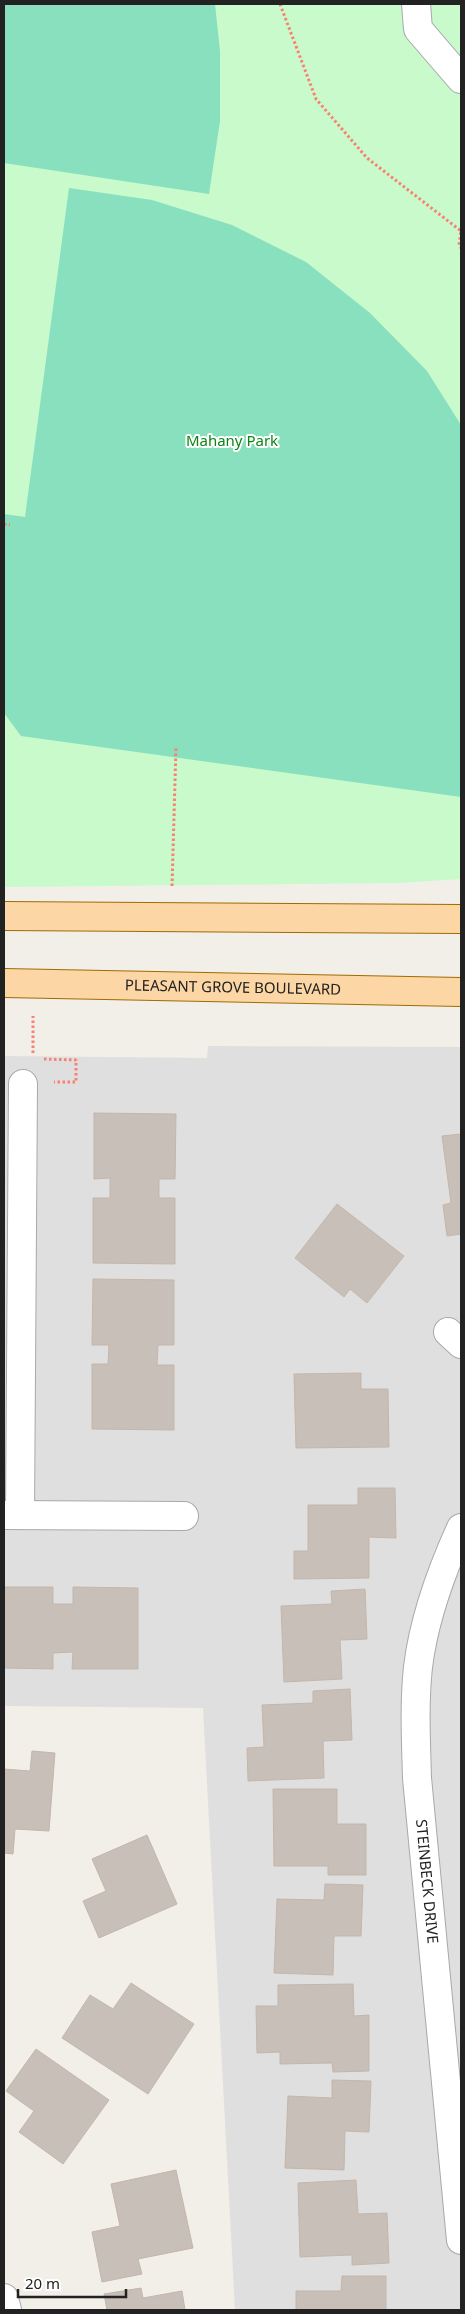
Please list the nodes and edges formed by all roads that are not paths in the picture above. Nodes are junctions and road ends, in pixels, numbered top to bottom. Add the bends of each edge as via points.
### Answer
1 (416, 4) edge
2 (461, 79) edge
3 (4, 916) edge
4 (461, 920) edge
5 (4, 983) edge
6 (461, 992) edge
7 (28, 1072) road end
8 (13, 1210) edge
9 (12, 1515) edge
10 (184, 1516) dead end
11 (461, 1528) edge
12 (459, 2196) edge
13 (461, 2240) edge
14 (4, 2298) edge
15 (7, 2310) edge

1 - 2 street via 418,29
3 - 4 main road
5 - 6 main road, PLEASANT GROVE BOULEVARD
7 - 8 street
8 - 9 street
9 - 10 street
11 - 12 street, STEINBECK DRIVE via 427,1619 418,1667 415,1716 417,1778
12 - 13 street, STEINBECK DRIVE
14 - 15 street

